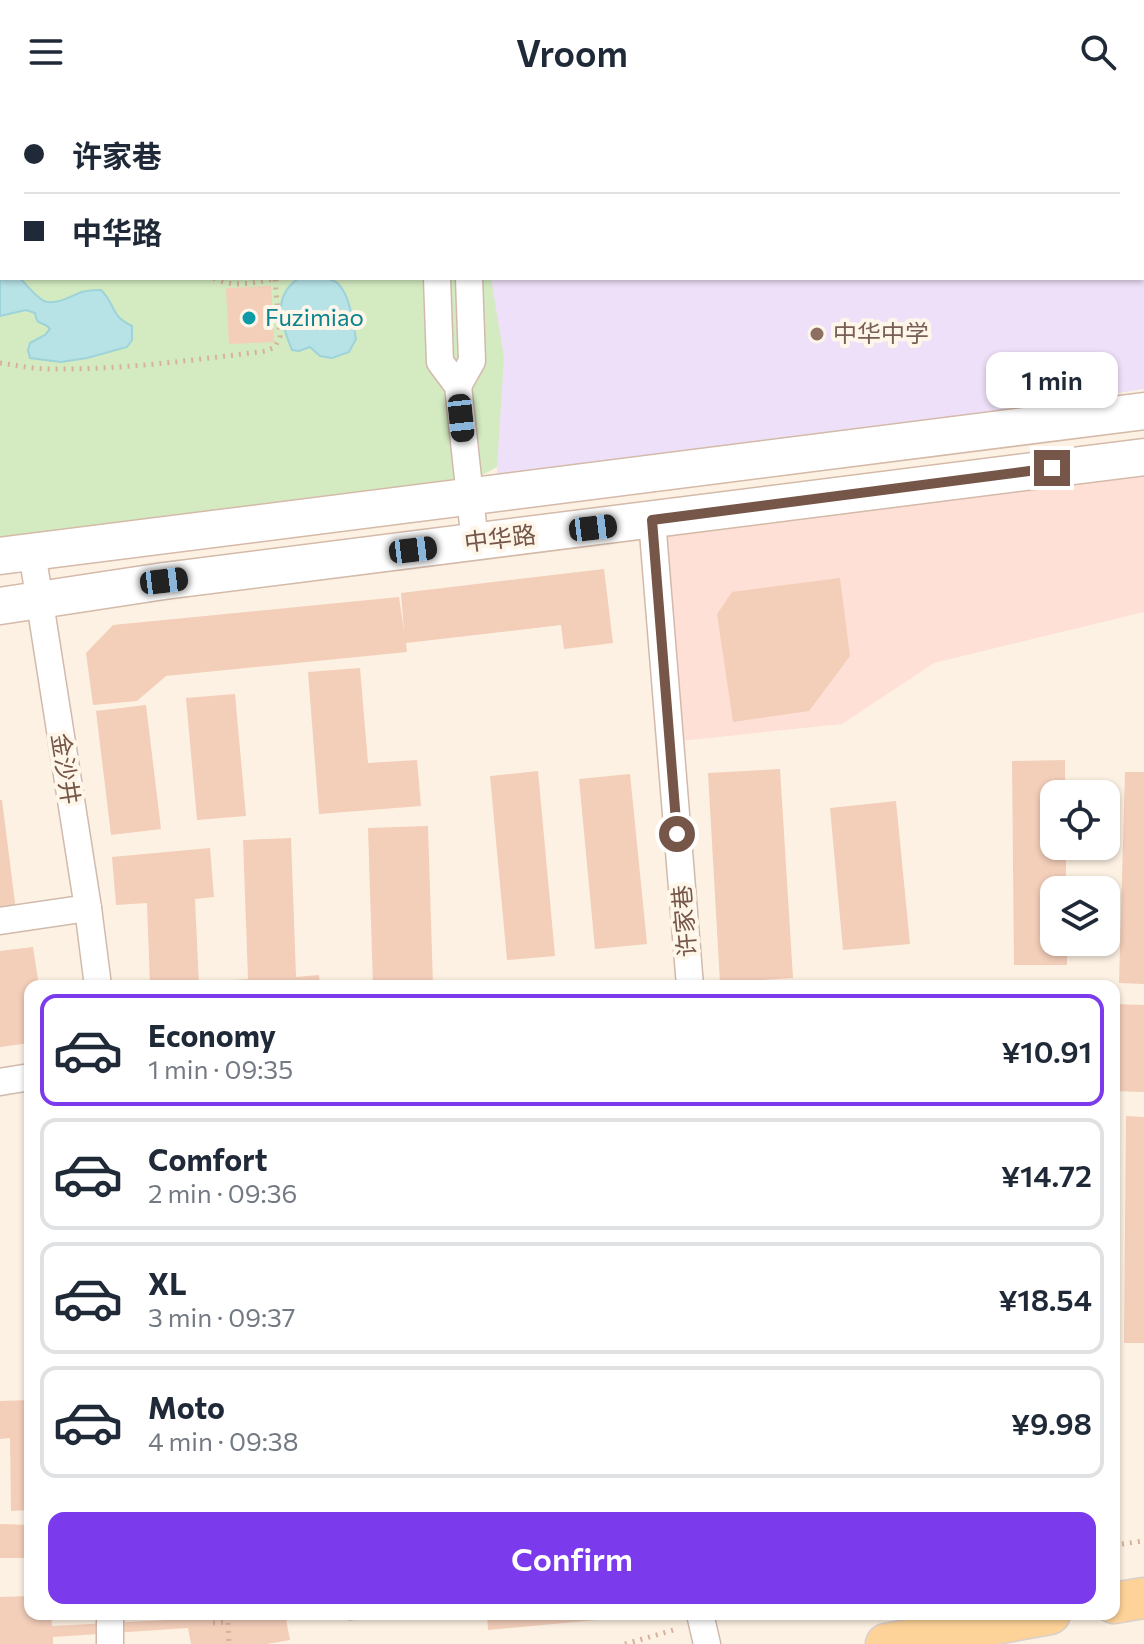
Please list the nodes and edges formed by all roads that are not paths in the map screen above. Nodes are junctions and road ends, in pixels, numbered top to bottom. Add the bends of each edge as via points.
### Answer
1 (437, 280) edge
2 (469, 280) edge
3 (458, 386) junction
4 (1144, 411) edge
5 (1144, 457) edge
6 (652, 520) junction
7 (475, 543) junction
8 (16, 554) edge
9 (39, 601) junction
10 (0, 606) edge
11 (88, 908) junction
12 (0, 921) edge
13 (97, 980) edge
14 (690, 980) edge
15 (24, 1078) edge
16 (0, 1082) edge
17 (1144, 1598) edge
18 (1120, 1602) edge
19 (110, 1620) edge
20 (701, 1620) edge
21 (1017, 1620) edge
22 (110, 1644) edge
23 (707, 1644) edge
24 (886, 1644) edge

1 - 3 street via 440,362
2 - 3 street via 472,361
3 - 7 street
4 - 8 main road, 中华路
5 - 6 main road, 中华路
6 - 7 main road, 中华路
6 - 14 street, 许家巷
7 - 9 main road, 中华路
8 - 9 street, 金沙井
9 - 10 main road, 中华路
9 - 11 street, 金沙井
11 - 12 street
11 - 13 street, 金沙井
15 - 16 street
17 - 18 main road
19 - 22 street
20 - 23 street
21 - 24 main road

